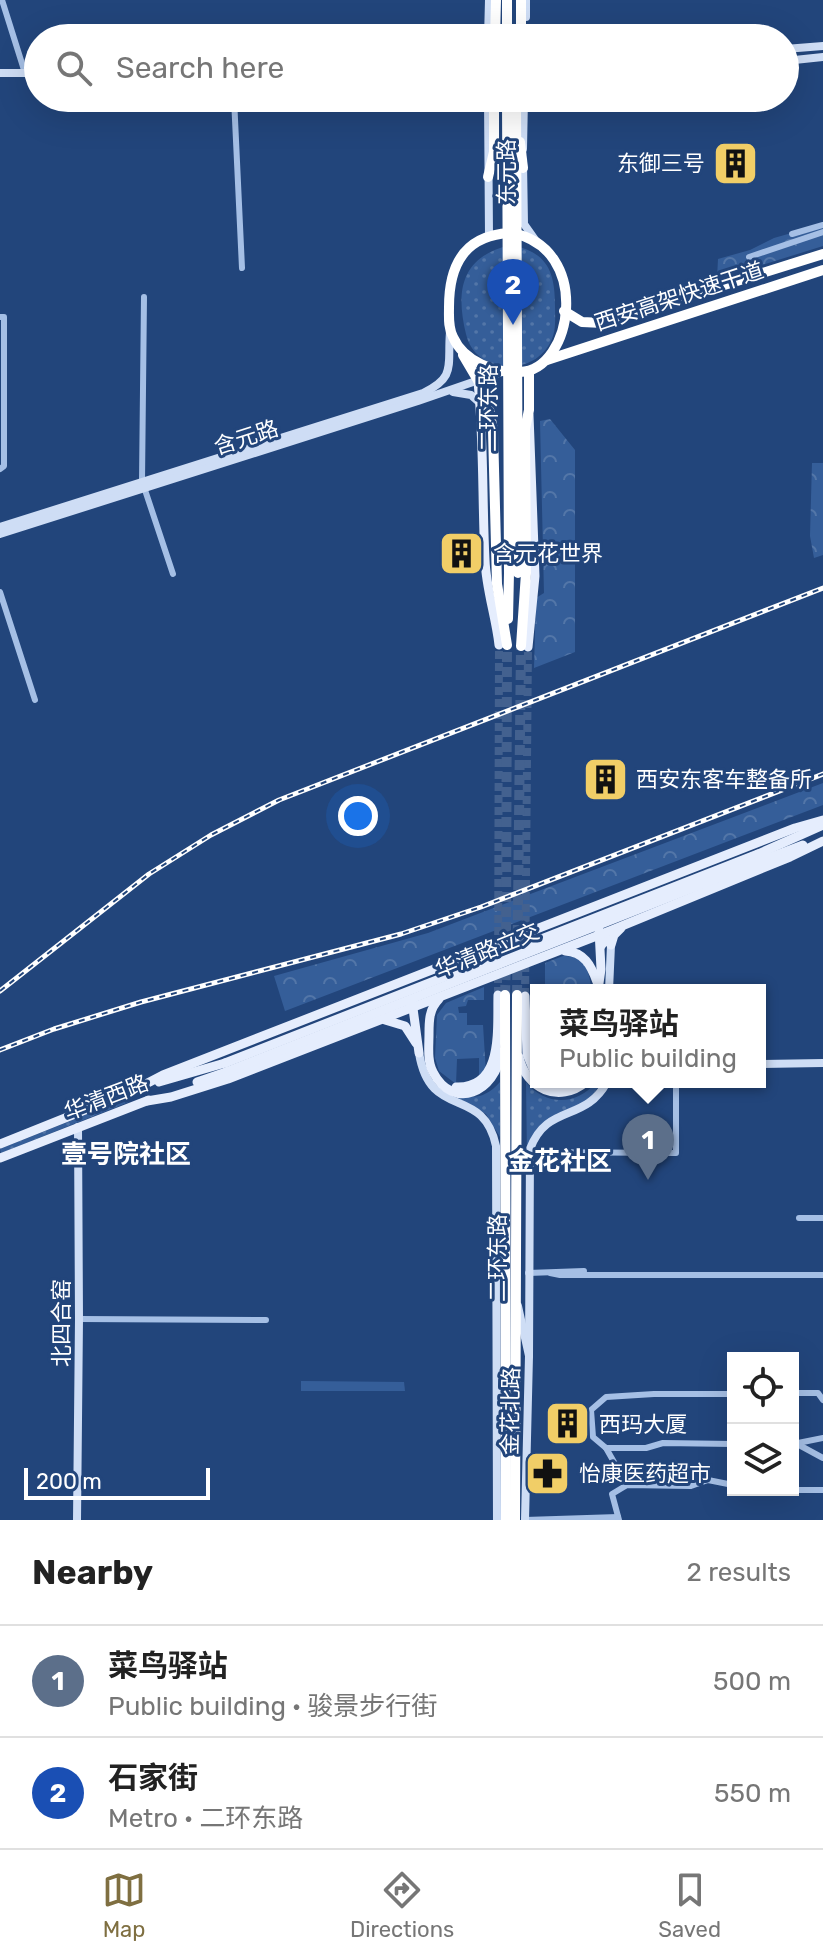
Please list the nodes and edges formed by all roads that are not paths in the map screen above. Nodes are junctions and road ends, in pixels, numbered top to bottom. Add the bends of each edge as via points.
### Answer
1 (2, 0) edge
2 (489, 0) edge
3 (496, 0) edge
4 (507, 0) edge
5 (521, 0) edge
6 (488, 24) edge
7 (495, 24) edge
8 (507, 24) edge
9 (521, 24) edge
10 (823, 46) edge
11 (799, 48) edge
12 (823, 57) edge
13 (799, 60) edge
14 (24, 70) edge
15 (0, 73) edge
16 (24, 73) edge
17 (235, 112) edge
18 (488, 112) edge
19 (494, 112) edge
20 (507, 112) edge
21 (520, 112) edge
22 (520, 112) edge
23 (523, 168) joint
24 (488, 177) junction
25 (823, 225) edge
26 (823, 232) edge
27 (792, 234) dead end
28 (489, 236) junction
29 (537, 242) junction
30 (823, 254) edge
31 (749, 257) dead end
32 (242, 268) dead end
33 (823, 270) edge
34 (144, 297) dead end
35 (564, 311) junction
36 (0, 317) edge
37 (450, 327) junction
38 (457, 344) junction
39 (547, 360) junction
40 (529, 371) junction
41 (502, 372) junction
42 (478, 379) junction
43 (440, 394) junction
44 (480, 403) junction
45 (529, 410) junction
46 (493, 430) junction
47 (0, 469) edge
48 (143, 485) junction
49 (0, 527) edge
50 (0, 534) edge
51 (514, 573) junction
52 (173, 574) dead end
53 (0, 592) edge
54 (521, 627) junction
55 (503, 645) junction
56 (524, 646) joint
57 (35, 700) dead end
58 (823, 822) edge
59 (823, 840) edge
60 (759, 857) junction
61 (603, 903) junction
62 (592, 908) junction
63 (529, 932) junction
64 (601, 935) junction
65 (609, 941) junction
66 (481, 951) junction
67 (548, 955) junction
68 (538, 959) junction
69 (490, 978) junction
70 (404, 982) junction
71 (597, 984) edge
72 (599, 984) edge
73 (609, 984) edge
74 (447, 994) junction
75 (511, 995) junction
76 (414, 1007) junction
77 (505, 1021) junction
78 (374, 1022) junction
79 (517, 1047) junction
80 (419, 1053) junction
81 (530, 1061) edge
82 (823, 1063) edge
83 (766, 1064) edge
84 (226, 1068) junction
85 (530, 1078) edge
86 (442, 1082) junction
87 (140, 1087) junction
88 (541, 1088) edge
89 (573, 1088) edge
90 (603, 1088) edge
91 (676, 1088) edge
92 (147, 1101) junction
93 (78, 1127) junction
94 (0, 1144) edge
95 (529, 1152) junction
96 (0, 1158) edge
97 (799, 1218) dead end
98 (823, 1218) edge
99 (584, 1271) dead end
100 (527, 1273) junction
101 (550, 1273) junction
102 (823, 1275) edge
103 (512, 1305) junction
104 (79, 1319) junction
105 (266, 1320) dead end
106 (529, 1356) junction
107 (498, 1369) junction
108 (799, 1393) edge
109 (727, 1394) edge
110 (823, 1400) edge
111 (823, 1439) edge
112 (527, 1440) junction
113 (799, 1443) edge
114 (727, 1444) edge
115 (799, 1446) edge
116 (823, 1447) edge
117 (606, 1448) junction
118 (823, 1458) edge
119 (516, 1479) junction
120 (727, 1484) edge
121 (627, 1485) junction
122 (799, 1490) edge
123 (823, 1490) edge
124 (510, 1515) edge
125 (618, 1518) edge
126 (77, 1520) edge
127 (497, 1520) edge
128 (525, 1520) edge

1 - 14 street
2 - 6 main road
3 - 7 highway
4 - 8 highway
5 - 9 highway
10 - 11 main road
12 - 13 main road
15 - 16 main road
17 - 32 street
18 - 24 main road, 东元路
19 - 24 highway
20 - 51 highway, 二环东路, bridge
21 - 51 highway, 二环东路, bridge
22 - 23 highway
23 - 29 main road, 东元路 via 524,224
24 - 28 main road, 东元路
25 - 27 street
26 - 31 street
28 - 29 highway via 511,233
28 - 37 highway via 469,248 455,268
29 - 35 highway via 563,273
30 - 35 highway, 西安高架快速干道 via 603,323 582,322
33 - 39 highway, 西安高架快速干道
34 - 48 street
35 - 39 highway via 559,339
36 - 47 street
37 - 38 highway
37 - 48 main road, 含元路 via 448,371 439,386
38 - 41 highway via 481,364
38 - 42 highway
39 - 40 highway
40 - 41 highway
40 - 45 highway
41 - 42 main road, 含元路
42 - 43 main road, 含元路
42 - 44 main road
42 - 46 highway
43 - 44 main road via 467,394
43 - 48 main road, 含元路
44 - 46 main road
44 - 55 main road via 486,575
45 - 54 highway
45 - 56 main road via 535,576
46 - 55 highway
48 - 49 main road, 含元路
48 - 50 main road, 含元路
48 - 52 street
51 - 54 highway
51 - 55 highway
53 - 57 street
54 - 56 highway
58 - 60 main road
58 - 61 main road
59 - 60 main road
59 - 65 main road via 630,923
60 - 84 main road, 华清路立交, bridge
61 - 62 main road
61 - 65 main road
62 - 63 main road
62 - 64 main road
63 - 66 main road
63 - 68 main road via 525,942 530,958
64 - 65 main road
64 - 67 main road
65 - 72 main road
65 - 73 main road
66 - 69 main road via 493,963
66 - 70 main road
67 - 68 main road
67 - 71 main road via 582,955
68 - 69 main road
69 - 74 main road
70 - 76 main road
70 - 87 main road
74 - 76 main road
74 - 86 main road via 434,1005 429,1024 430,1066
75 - 77 highway, 二环东路
75 - 79 highway, 二环东路
75 - 81 main road
75 - 86 main road via 489,1073 471,1086
76 - 78 main road
76 - 80 main road
77 - 86 main road via 500,1063 486,1086 464,1093
77 - 103 highway, 二环东路
78 - 80 main road via 402,1024
78 - 92 main road via 228,1079
79 - 85 main road
79 - 103 highway, 二环东路
80 - 107 main road via 431,1088 479,1113 493,1135
82 - 83 main road
84 - 87 main road, 华清西路
84 - 92 main road, 华清西路
87 - 94 main road, 华清西路
88 - 89 main road
90 - 95 main road via 586,1106 546,1123
91 - 95 street via 676,1153
92 - 93 main road, 华清西路
93 - 96 main road, 华清西路
93 - 104 main road, 北四合窑
95 - 100 main road
97 - 98 street
99 - 101 street
100 - 101 street
100 - 106 main road
101 - 102 street
103 - 106 main road, 金花北路
103 - 107 main road
103 - 119 highway, 二环东路
103 - 124 highway, 二环东路
104 - 105 street
104 - 126 main road, 北四合窑
106 - 112 main road, 金花北路
107 - 127 main road, 金花北路
108 - 110 street via 818,1393
109 - 117 street via 606,1397 591,1410 593,1437
111 - 113 street
111 - 116 street
112 - 119 main road
112 - 128 main road, 金花北路
114 - 117 street
115 - 118 street
117 - 121 street
119 - 124 highway, 二环东路
120 - 121 street via 708,1480 691,1486
121 - 125 street via 612,1494
122 - 123 street
125 - 128 street

